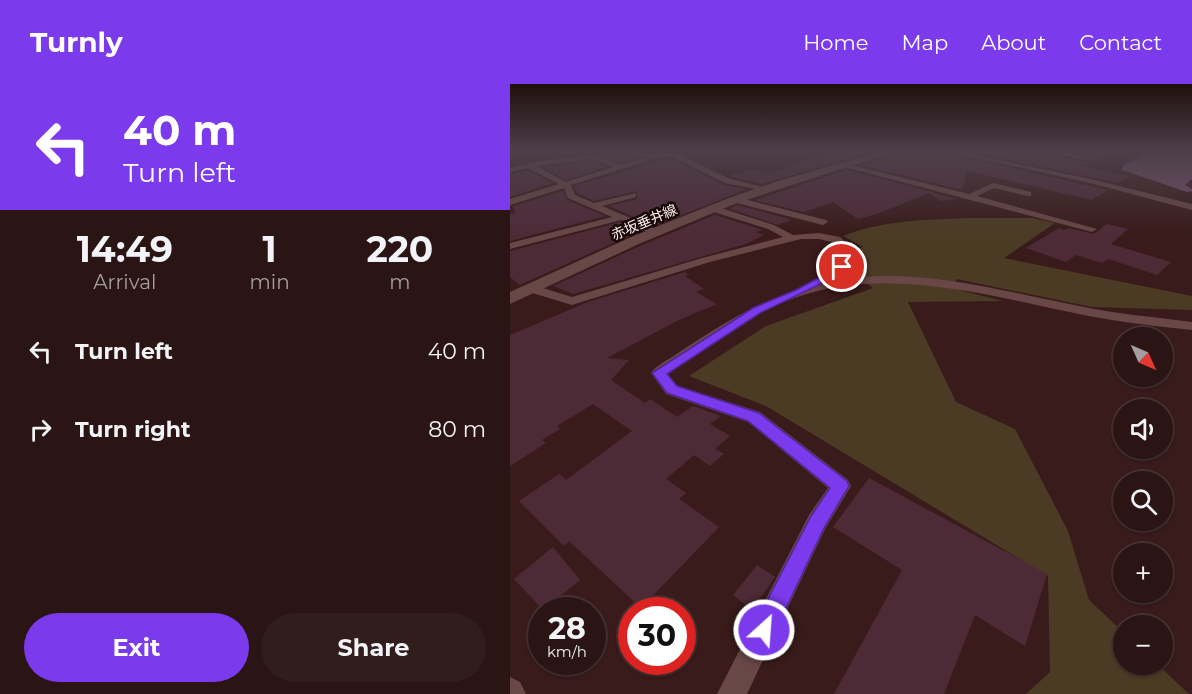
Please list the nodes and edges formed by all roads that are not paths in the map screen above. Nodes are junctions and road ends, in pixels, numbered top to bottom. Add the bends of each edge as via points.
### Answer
1 (554, 178) edge
2 (586, 178) edge
3 (723, 178) edge
4 (804, 178) edge
5 (896, 178) edge
6 (1080, 178) edge
7 (567, 185) junction
8 (767, 189) junction
9 (1028, 194) dead end
10 (633, 195) dead end
11 (969, 197) junction
12 (736, 200) junction
13 (510, 202) edge
14 (592, 206) junction
15 (1192, 207) edge
16 (714, 209) junction
17 (619, 218) junction
18 (823, 222) dead end
19 (1092, 230) dead end
20 (658, 232) junction
21 (792, 238) junction
22 (510, 246) edge
23 (533, 289) junction
24 (800, 292) junction
25 (510, 299) edge
26 (1192, 326) edge
27 (732, 694) edge

1 - 7 street
2 - 7 street
3 - 8 street
4 - 8 main road, 赤坂垂井線
5 - 11 street
6 - 15 street
7 - 13 street
7 - 14 street via 571,196
8 - 12 main road, 赤坂垂井線
9 - 11 street via 993,185
10 - 14 street
11 - 19 street
12 - 16 main road, 赤坂垂井線
12 - 18 street
14 - 17 street
16 - 20 main road, 赤坂垂井線
16 - 21 street
17 - 20 street
17 - 22 street
20 - 23 main road, 赤坂垂井線
21 - 23 street via 572,301
21 - 24 street via 809,234 836,238 849,248 853,258
23 - 25 main road, 赤坂垂井線
24 - 26 street via 893,279 953,285 1120,318
24 - 27 street via 756,311 659,373 672,390 754,417 841,486 817,522

